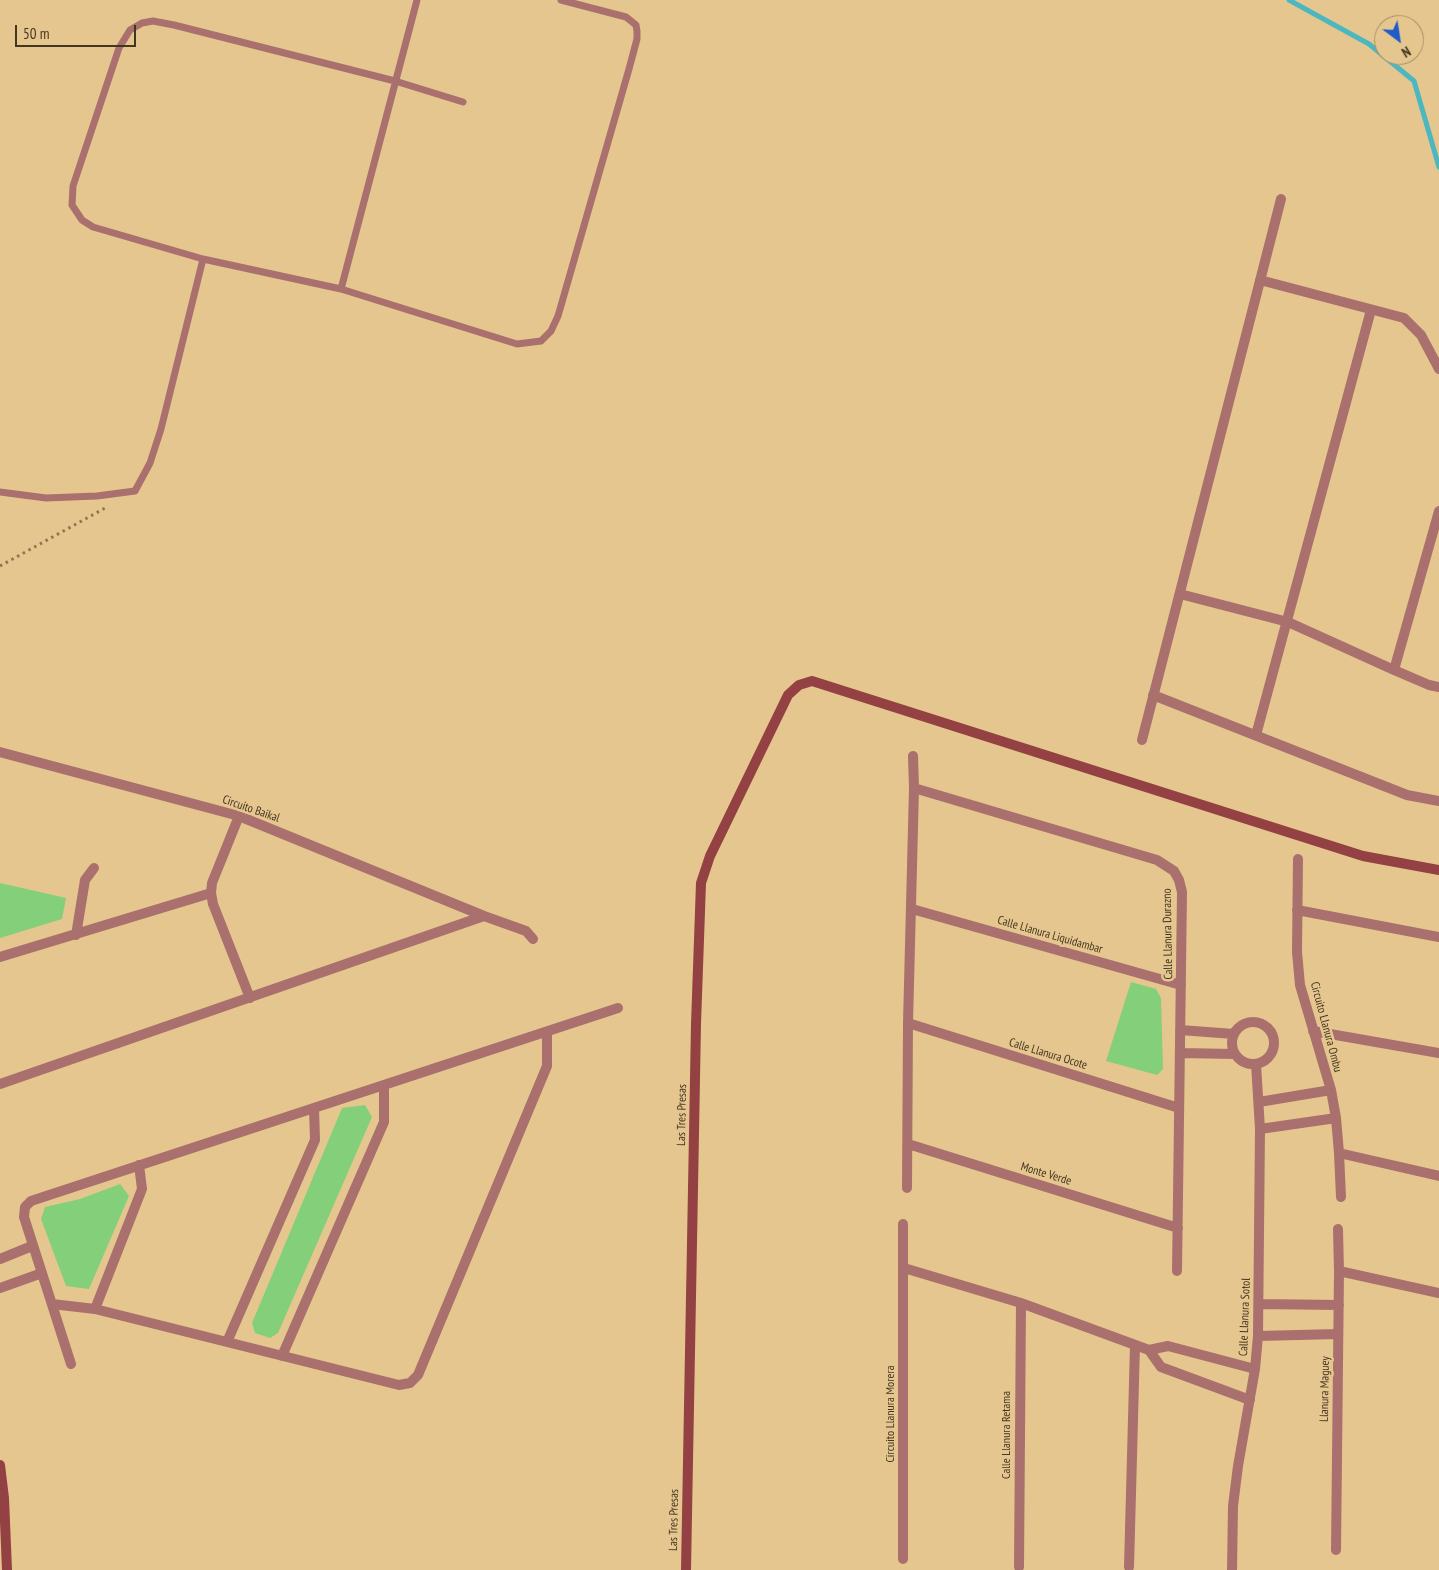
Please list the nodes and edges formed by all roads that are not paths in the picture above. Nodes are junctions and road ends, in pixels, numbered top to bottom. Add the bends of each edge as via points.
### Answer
1 (417, 0) edge
2 (561, 0) edge
3 (395, 81) junction
4 (464, 102) dead end
5 (1281, 199) dead end
6 (203, 259) junction
7 (1260, 280) junction
8 (341, 289) junction
9 (1371, 310) junction
10 (1439, 369) edge
11 (0, 492) edge
12 (1439, 510) edge
13 (1180, 594) junction
14 (1288, 622) junction
15 (1394, 670) junction
16 (1439, 687) edge
17 (1153, 695) junction
18 (1256, 736) junction
19 (1142, 740) dead end
20 (0, 752) edge
21 (913, 756) dead end
22 (914, 788) junction
23 (1439, 801) edge
24 (239, 816) junction
25 (1298, 860) dead end
26 (94, 868) dead end
27 (1439, 870) edge
28 (211, 893) junction
29 (912, 909) junction
30 (1297, 910) junction
31 (484, 916) junction
32 (76, 935) junction
33 (1439, 937) edge
34 (533, 939) dead end
35 (0, 957) edge
36 (1181, 985) junction
37 (250, 998) junction
38 (618, 1008) dead end
39 (908, 1024) junction
40 (1180, 1030) junction
41 (1313, 1031) junction
42 (547, 1032) junction
43 (1234, 1034) junction
44 (1180, 1053) junction
45 (1439, 1053) edge
46 (1234, 1054) junction
47 (1256, 1064) junction
48 (0, 1084) edge
49 (384, 1085) junction
50 (1331, 1090) junction
51 (1259, 1102) junction
52 (314, 1108) junction
53 (1179, 1108) junction
54 (1336, 1118) junction
55 (1260, 1129) junction
56 (908, 1144) junction
57 (1340, 1153) junction
58 (139, 1165) junction
59 (1439, 1176) edge
60 (907, 1188) dead end
61 (1341, 1196) dead end
62 (903, 1224) dead end
63 (1178, 1228) junction
64 (1338, 1229) dead end
65 (32, 1246) junction
66 (0, 1259) edge
67 (904, 1268) junction
68 (1177, 1271) dead end
69 (1339, 1271) junction
70 (42, 1273) junction
71 (0, 1288) edge
72 (1439, 1294) edge
73 (1020, 1302) junction
74 (52, 1304) junction
75 (1259, 1304) junction
76 (1339, 1305) junction
77 (95, 1309) junction
78 (1338, 1334) junction
79 (1258, 1336) junction
80 (228, 1342) junction
81 (1135, 1345) junction
82 (1149, 1350) junction
83 (282, 1356) junction
84 (71, 1364) dead end
85 (1255, 1369) junction
86 (1250, 1400) junction
87 (0, 1465) edge
88 (1336, 1550) dead end
89 (903, 1560) dead end
90 (1019, 1567) dead end
91 (1129, 1568) dead end
92 (7, 1570) edge
93 (686, 1570) edge
94 (1232, 1570) edge

1 - 3 lane
2 - 8 lane via 626,17 636,25 637,40 552,331 541,341 517,344
3 - 4 lane
3 - 6 lane via 167,23 142,23 130,30 119,48 76,176 72,205 82,220 93,227
3 - 8 lane
5 - 7 street
6 - 8 lane
6 - 11 lane via 161,429 150,463 135,491 46,498
7 - 9 street
7 - 13 street
9 - 10 street via 1404,318 1421,335
9 - 14 street
12 - 15 street
13 - 14 street
13 - 17 street
14 - 15 street
14 - 18 street
15 - 16 street
17 - 18 street
17 - 19 street
18 - 23 street via 1407,795
20 - 24 street, Circuito Baikal
21 - 22 street
22 - 29 street
22 - 36 street, Calle Llanura Durazno via 1158,860 1174,871 1182,892
24 - 28 street
24 - 31 street, Circuito Baikal
25 - 30 street, Circuito Llanura Ombu
26 - 32 street via 85,880
27 - 93 main road, Las Tres Presas via 1363,856 812,681 799,685 788,695 710,856 701,883
28 - 32 street
28 - 37 street
29 - 36 street, Calle Llanura Liquidambar
29 - 39 street
30 - 33 street
30 - 41 street, Circuito Llanura Ombu via 1300,985
31 - 34 street, Circuito Baikal via 526,931
31 - 37 street
32 - 35 street
36 - 40 street, Calle Llanura Durazno
37 - 48 street
38 - 42 street
39 - 53 street, Calle Llanura Ocote
39 - 56 street
40 - 43 street
40 - 44 street, Calle Llanura Durazno
41 - 45 street
41 - 50 street, Circuito Llanura Ombu
42 - 49 street
42 - 83 street via 547,1066 418,1375 410,1383 399,1385
43 - 46 street via 1231,1041
43 - 47 street via 1250,1022 1270,1030 1272,1050 1269,1057
44 - 46 street
44 - 53 street, Calle Llanura Durazno
46 - 47 street via 1244,1062
47 - 51 street, Calle Llanura Sotol
49 - 52 street
49 - 83 street via 384,1122
50 - 51 street, Circuito Llanura Ombu
50 - 54 street, Circuito Llanura Ombu
51 - 55 street, Calle Llanura Sotol
52 - 58 street
52 - 80 street via 315,1140
53 - 63 street, Calle Llanura Durazno
54 - 55 street
54 - 57 street, Circuito Llanura Ombu
55 - 75 street, Calle Llanura Sotol
56 - 60 street
56 - 63 street, Monte Verde
57 - 59 street
57 - 61 street, Circuito Llanura Ombu
58 - 65 street via 31,1200 25,1208 24,1217
58 - 77 street via 142,1188
62 - 67 street, Circuito Llanura Morera
63 - 68 street, Calle Llanura Durazno
64 - 69 street, Llanura Maguey
65 - 66 street
65 - 70 street
67 - 73 street
67 - 89 street, Circuito Llanura Morera
69 - 72 street
69 - 76 street, Llanura Maguey
70 - 71 street
70 - 74 street
73 - 81 street
73 - 90 street, Calle Llanura Retama
74 - 77 street
74 - 84 street
75 - 76 street
75 - 79 street, Calle Llanura Sotol
76 - 78 street, Llanura Maguey
77 - 80 street
78 - 79 street
78 - 88 street, Llanura Maguey
79 - 85 street, Calle Llanura Sotol
80 - 83 street
81 - 82 street
81 - 91 street
82 - 85 street via 1165,1346 1180,1348
82 - 86 street via 1161,1368
85 - 86 street, Calle Llanura Sotol
86 - 94 street, Calle Llanura Sotol via 1233,1506
87 - 92 main road

